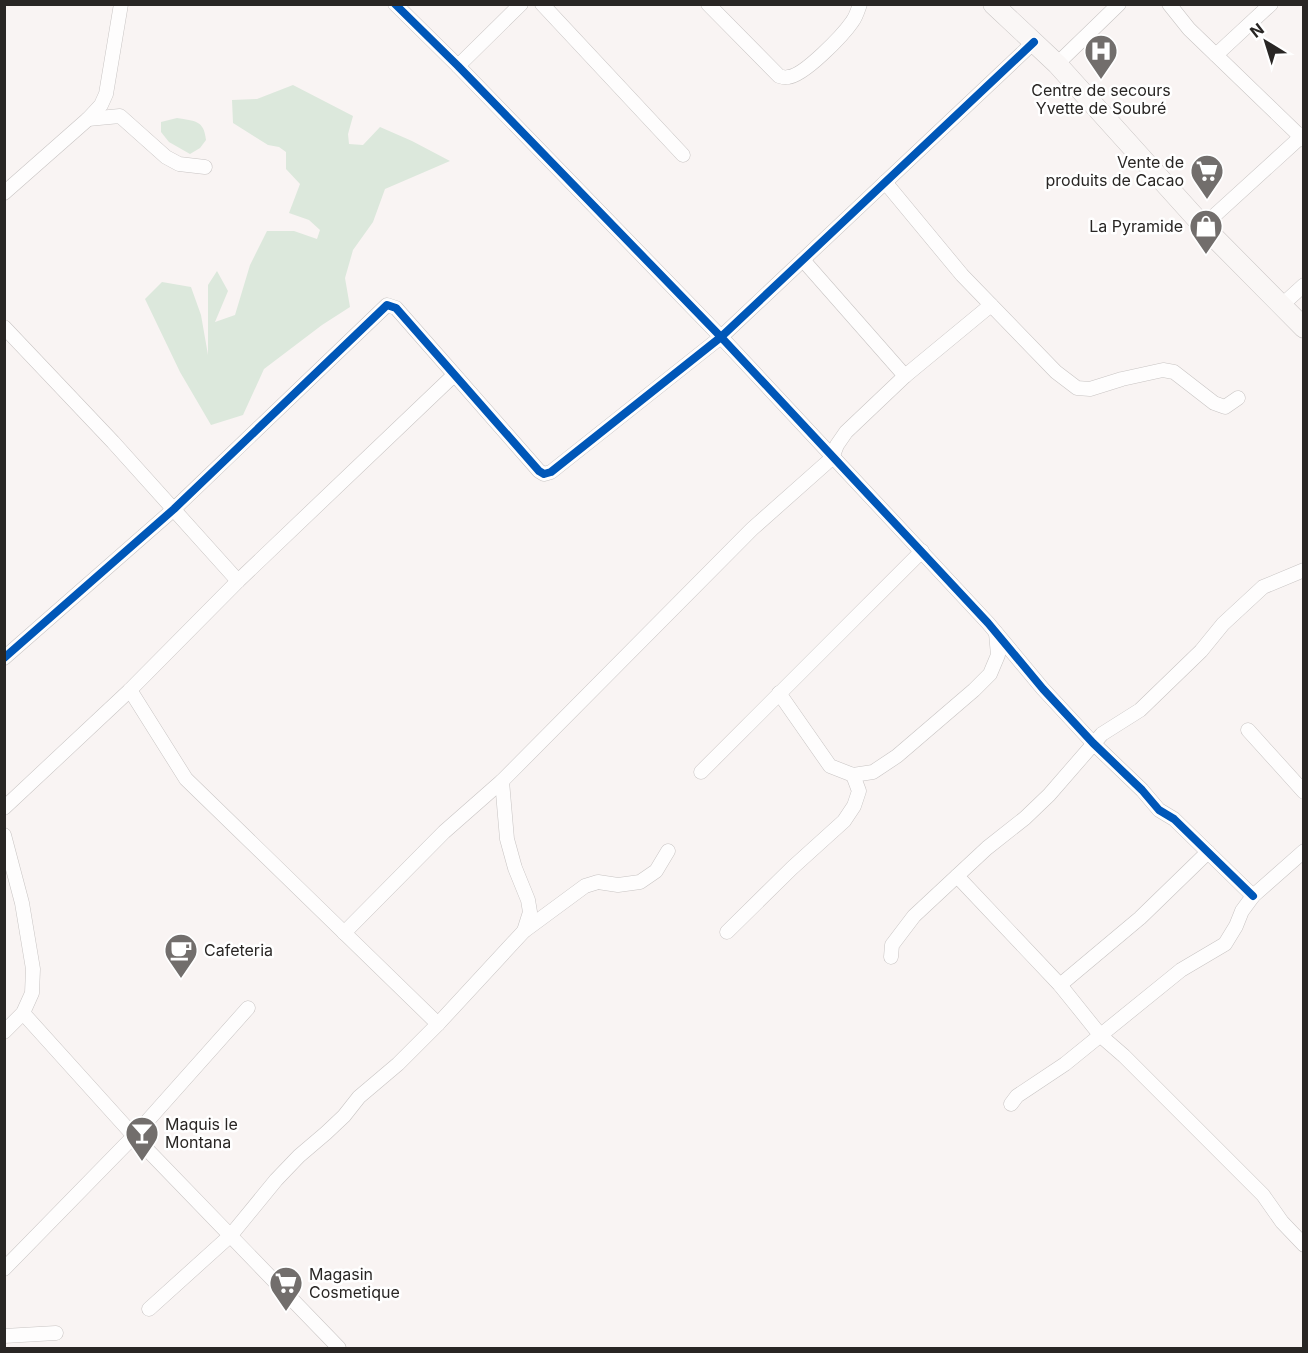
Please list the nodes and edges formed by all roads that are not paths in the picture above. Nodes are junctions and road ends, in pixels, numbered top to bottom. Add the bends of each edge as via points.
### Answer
1 (121, 4) edge
2 (395, 4) edge
3 (521, 4) edge
4 (542, 4) edge
5 (708, 4) edge
6 (860, 4) edge
7 (993, 4) edge
8 (1119, 4) edge
9 (1169, 4) edge
10 (1270, 4) edge
11 (1034, 42) junction
12 (1216, 55) junction
13 (1057, 64) junction
14 (458, 66) junction
15 (88, 119) junction
16 (1302, 137) edge
17 (683, 155) dead end
18 (205, 167) dead end
19 (885, 182) junction
20 (4, 193) edge
21 (1203, 226) junction
22 (803, 260) junction
23 (1304, 285) edge
24 (991, 304) junction
25 (1282, 305) junction
26 (4, 327) edge
27 (1304, 328) edge
28 (721, 337) junction
29 (454, 375) junction
30 (905, 376) junction
31 (1238, 398) dead end
32 (832, 458) junction
33 (174, 510) junction
34 (922, 551) junction
35 (1304, 570) edge
36 (238, 580) junction
37 (996, 633) junction
38 (4, 658) edge
39 (130, 690) junction
40 (779, 693) junction
41 (1248, 730) dead end
42 (1093, 743) junction
43 (701, 772) dead end
44 (853, 775) junction
45 (502, 782) junction
46 (1304, 792) edge
47 (4, 808) edge
48 (4, 835) edge
49 (668, 851) dead end
50 (1304, 851) edge
51 (1208, 852) junction
52 (957, 876) junction
53 (1253, 896) junction
54 (524, 931) junction
55 (727, 932) dead end
56 (344, 933) junction
57 (891, 957) dead end
58 (1060, 985) junction
59 (248, 1008) dead end
60 (23, 1013) junction
61 (438, 1024) junction
62 (4, 1032) edge
63 (1101, 1036) junction
64 (1011, 1104) dead end
65 (134, 1136) junction
66 (231, 1235) junction
67 (1304, 1245) edge
68 (4, 1269) edge
69 (148, 1308) dead end
70 (56, 1332) dead end
71 (4, 1336) edge
72 (339, 1348) edge

1 - 15 street via 106,93
2 - 14 street
3 - 14 street
4 - 17 street
5 - 6 street via 779,76 789,77 819,57 854,20
7 - 11 main road
8 - 13 street
9 - 12 street
10 - 12 street
11 - 13 main road
11 - 19 street
12 - 16 street
13 - 21 main road
14 - 28 street
15 - 18 street via 120,116 166,157 179,164
15 - 20 street
16 - 21 street
19 - 22 street
19 - 24 street
21 - 25 main road
22 - 28 street
22 - 30 street
23 - 25 street
24 - 30 street
24 - 31 street via 1056,372 1077,388 1090,389 1163,370 1174,372 1214,403 1225,407
25 - 27 main road
26 - 33 street
28 - 29 street via 544,474
28 - 32 street
29 - 33 street via 396,308 387,305
29 - 36 street
30 - 32 street via 846,432
32 - 34 street
32 - 45 street via 752,529
33 - 36 street
33 - 38 street
34 - 37 street
34 - 40 street
35 - 42 street via 1263,587 1140,710
36 - 39 street
37 - 42 street
37 - 44 street via 998,655 990,674 974,690 897,756 873,772
39 - 47 street
39 - 56 street via 186,779
40 - 43 street
40 - 44 street via 830,766
41 - 46 street
42 - 51 street via 1159,810
42 - 52 street via 1049,795
44 - 55 street via 859,791 844,821
45 - 54 street via 507,839 531,912
45 - 56 street via 444,832
48 - 60 street via 22,903 33,969 32,993
49 - 54 street via 656,871 640,882 598,882 585,886
50 - 53 street
51 - 53 street
51 - 58 street via 1140,918
52 - 57 street via 914,916 892,945
52 - 58 street
53 - 63 street via 1225,944 1181,970
54 - 61 street
56 - 61 street
58 - 63 street
59 - 65 street
60 - 62 street
60 - 65 street
61 - 66 street via 299,1156
63 - 64 street
63 - 67 street via 1263,1195
65 - 66 street
65 - 68 street
66 - 69 street
66 - 72 street
70 - 71 street

